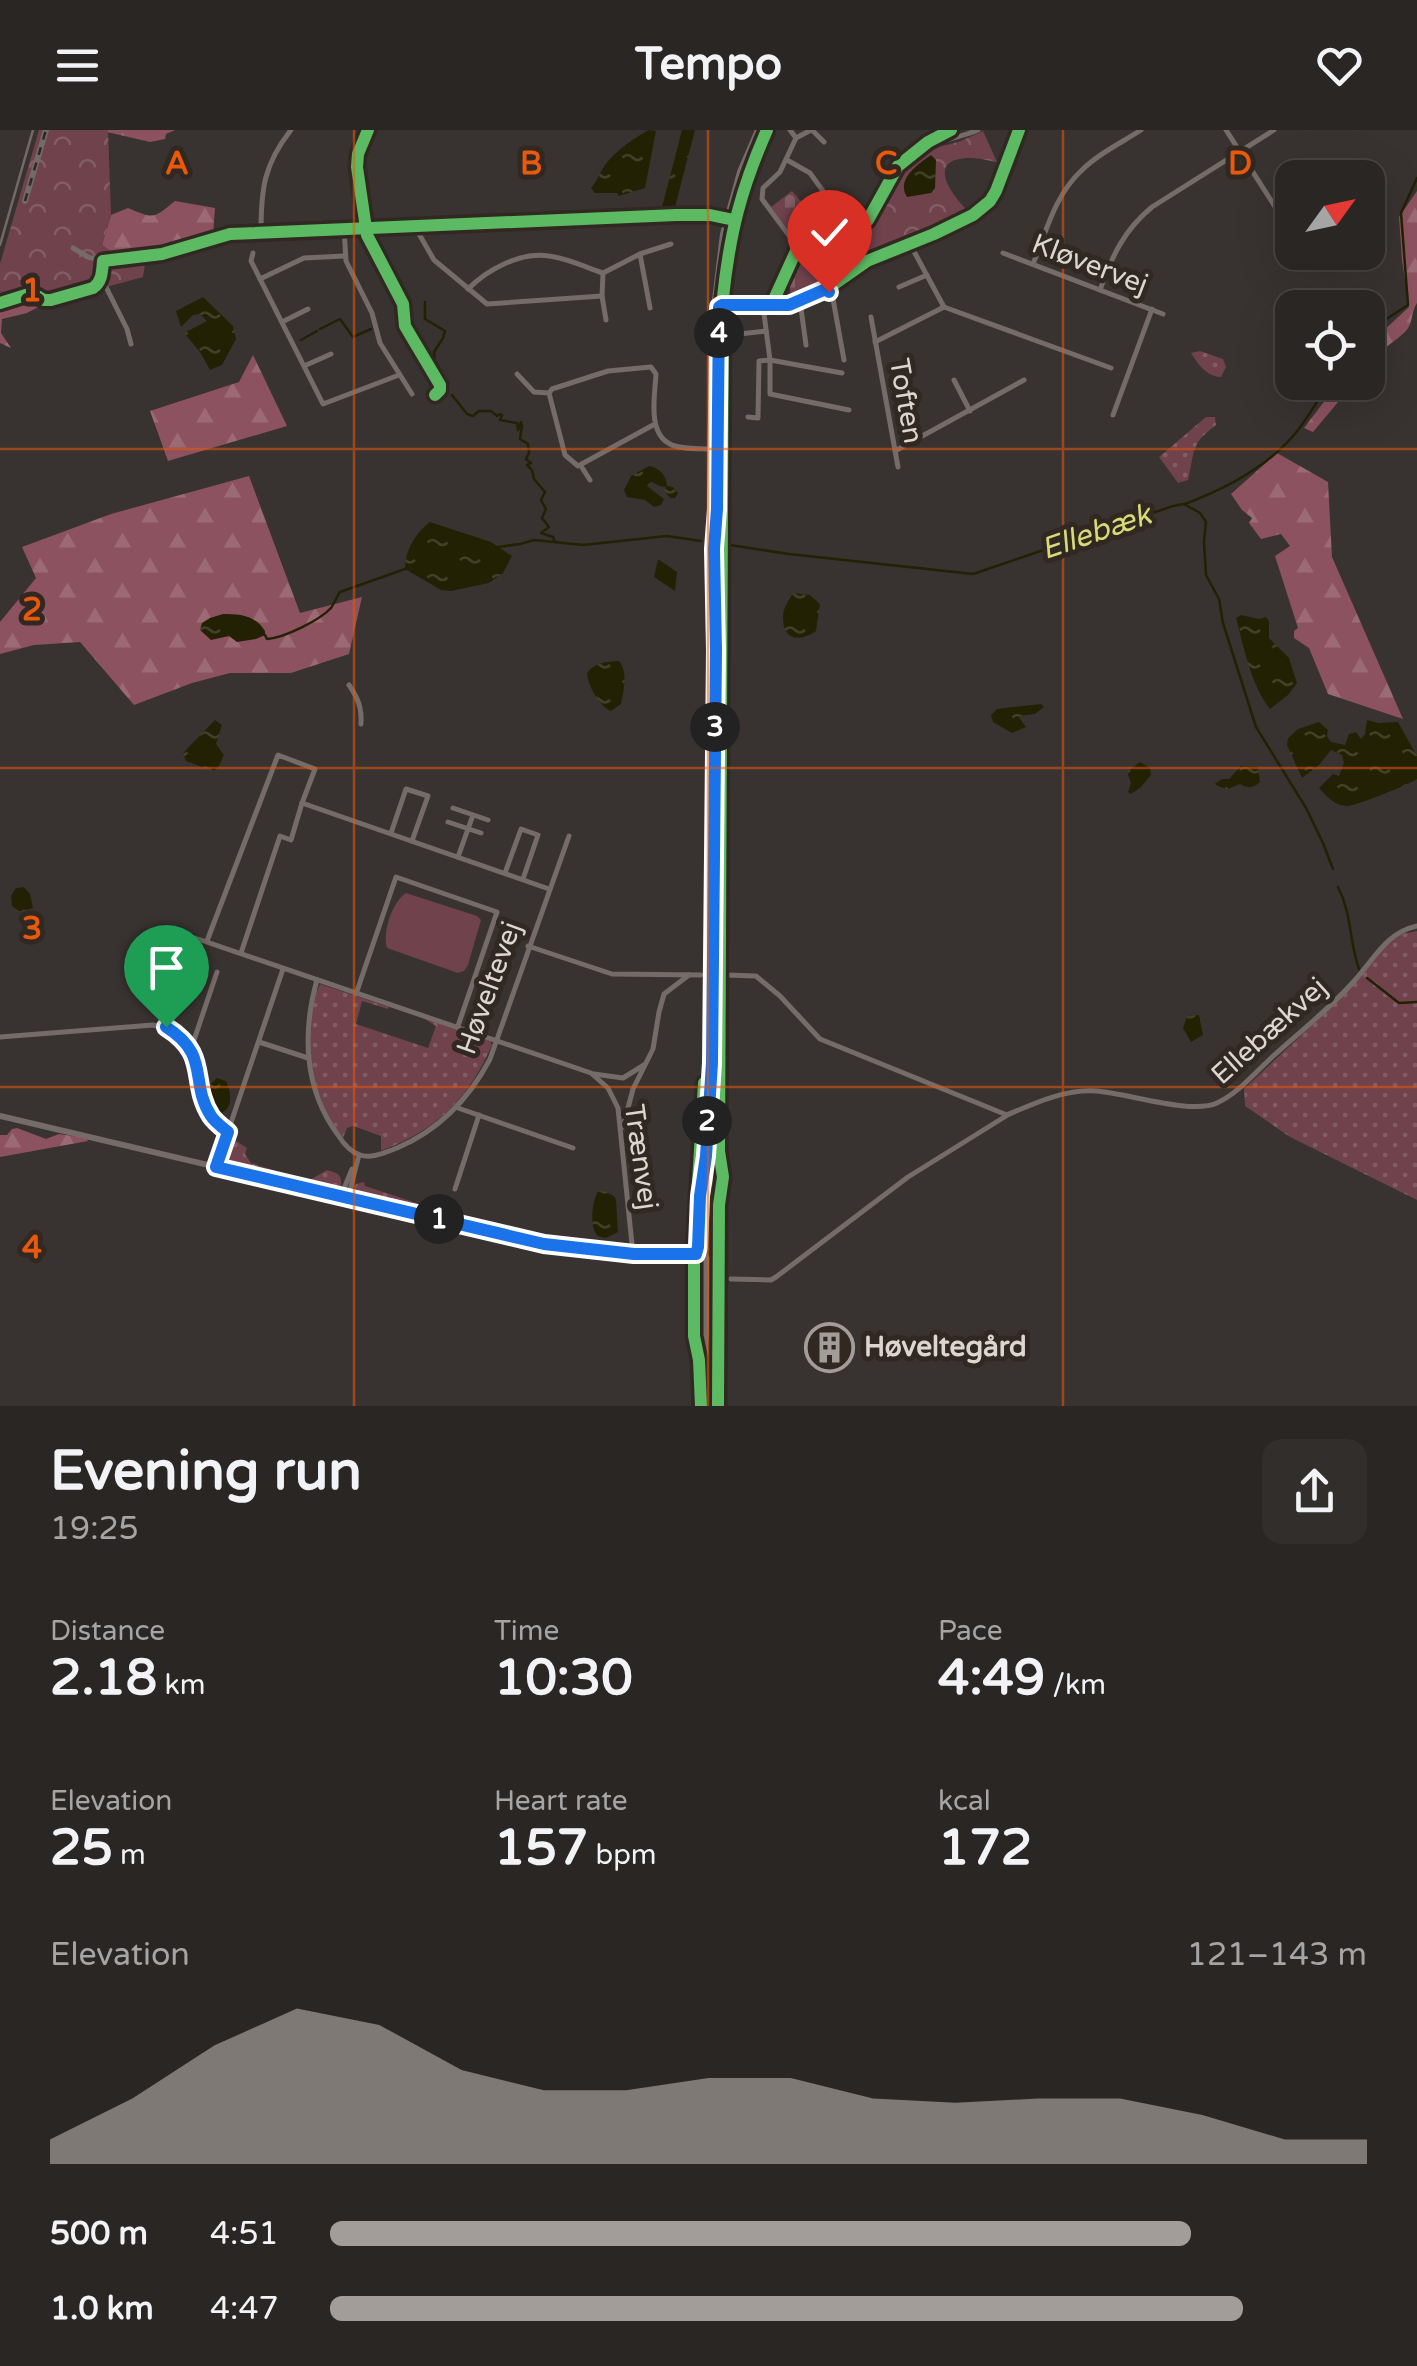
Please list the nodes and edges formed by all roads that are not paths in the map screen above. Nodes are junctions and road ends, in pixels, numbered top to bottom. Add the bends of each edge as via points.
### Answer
1 (291, 130) edge
2 (762, 130) edge
3 (790, 130) edge
4 (811, 130) edge
5 (978, 130) edge
6 (1019, 130) edge
7 (1141, 130) edge
8 (1226, 130) edge
9 (1274, 130) edge
10 (796, 138) junction
11 (824, 142) dead end
12 (1240, 151) junction
13 (786, 159) junction
14 (1275, 206) edge
15 (729, 219) junction
16 (415, 226) junction
17 (344, 228) junction
18 (851, 230) junction
19 (261, 232) junction
20 (670, 244) dead end
21 (910, 244) junction
22 (74, 248) dead end
23 (798, 249) junction
24 (253, 253) dead end
25 (1003, 253) dead end
26 (640, 254) junction
27 (344, 256) junction
28 (103, 262) junction
29 (1034, 264) junction
30 (603, 273) junction
31 (927, 275) junction
32 (101, 277) junction
33 (260, 280) junction
34 (899, 287) dead end
35 (468, 289) junction
36 (826, 289) junction
37 (1100, 290) junction
38 (32, 293) dead end
39 (602, 296) junction
40 (800, 301) junction
41 (763, 306) junction
42 (771, 306) junction
43 (719, 307) junction
44 (944, 307) junction
45 (650, 308) dead end
46 (308, 309) dead end
47 (1152, 310) junction
48 (1162, 314) dead end
49 (870, 317) dead end
50 (606, 320) dead end
51 (282, 322) junction
52 (766, 331) junction
53 (730, 334) dead end
54 (875, 342) junction
55 (131, 344) dead end
56 (806, 345) dead end
57 (331, 354) dead end
58 (770, 360) junction
59 (844, 360) dead end
60 (304, 366) junction
61 (1111, 368) dead end
62 (518, 374) dead end
63 (842, 374) dead end
64 (399, 375) junction
65 (954, 380) dead end
66 (1024, 380) dead end
67 (549, 393) junction
68 (412, 394) dead end
69 (850, 410) dead end
70 (970, 411) junction
71 (1112, 414) dead end
72 (748, 417) dead end
73 (655, 424) junction
74 (715, 448) junction
75 (895, 450) junction
76 (580, 466) junction
77 (898, 467) dead end
78 (590, 480) dead end
79 (349, 684) dead end
80 (361, 724) dead end
81 (302, 803) junction
82 (453, 808) dead end
83 (472, 815) junction
84 (488, 820) dead end
85 (448, 822) dead end
86 (468, 828) junction
87 (481, 833) dead end
88 (390, 834) junction
89 (569, 836) dead end
90 (412, 841) junction
91 (458, 857) junction
92 (506, 874) junction
93 (523, 880) junction
94 (549, 888) junction
95 (1417, 926) edge
96 (195, 938) dead end
97 (206, 942) junction
98 (528, 946) junction
99 (241, 954) junction
100 (283, 969) junction
101 (217, 972) dead end
102 (690, 975) junction
103 (700, 975) dead end
104 (726, 975) dead end
105 (316, 980) junction
106 (356, 994) junction
107 (457, 1027) junction
108 (0, 1036) edge
109 (497, 1041) junction
110 (259, 1042) junction
111 (190, 1047) junction
112 (308, 1058) junction
113 (712, 1063) junction
114 (646, 1064) junction
115 (591, 1073) junction
116 (458, 1108) junction
117 (480, 1115) junction
118 (0, 1116) edge
119 (1008, 1116) junction
120 (228, 1132) junction
121 (622, 1134) junction
122 (573, 1148) dead end
123 (358, 1155) junction
124 (706, 1156) junction
125 (216, 1167) junction
126 (454, 1190) dead end
127 (344, 1197) junction
128 (714, 1231) junction
129 (634, 1254) junction
130 (694, 1255) junction
131 (704, 1255) junction
132 (731, 1280) dead end
133 (704, 1281) junction
134 (716, 1377) junction
135 (706, 1406) edge
136 (716, 1406) edge

1 - 19 street via 267,169
2 - 15 main road
3 - 10 street
4 - 10 street
4 - 11 street
5 - 18 street via 906,158 868,220
6 - 21 street via 990,201
7 - 29 street via 1078,173 1054,208
8 - 12 street
9 - 12 street
10 - 13 street
12 - 14 street
12 - 37 street via 1137,220 1113,253
13 - 18 street via 810,174
13 - 23 street via 761,194
15 - 16 street via 710,214
15 - 43 main road
15 - 74 main road via 714,308
16 - 17 street
16 - 35 street via 434,260
17 - 19 street
17 - 27 street
18 - 23 street
19 - 28 street
20 - 26 street
21 - 31 street
21 - 36 street via 865,262
22 - 28 street
23 - 42 street
24 - 33 street
25 - 29 street, Kløvervej
26 - 30 street
26 - 45 street
27 - 33 street via 304,258
27 - 64 street
28 - 32 street
29 - 37 street, Kløvervej
30 - 35 street via 536,255 504,264
30 - 39 street
31 - 34 street
31 - 44 street
32 - 38 street via 93,288 52,300
32 - 55 street
33 - 51 street
35 - 39 street via 487,304
36 - 40 street
36 - 59 street
37 - 47 street, Kløvervej
39 - 50 street
40 - 42 street
40 - 56 street
41 - 42 street
41 - 43 street
41 - 52 street
43 - 74 main road
44 - 54 street, Toften
44 - 61 street
46 - 51 street
47 - 48 street, Kløvervej
47 - 71 street
49 - 54 street, Toften
51 - 60 street
52 - 53 street
52 - 58 street
54 - 75 street, Toften
57 - 60 street
58 - 63 street
58 - 69 street via 770,394
58 - 72 street via 758,363 758,418
60 - 64 street via 327,404
62 - 67 street via 534,392
64 - 68 street
65 - 70 street
66 - 70 street
67 - 73 street via 602,372 652,366
67 - 76 street via 565,455
70 - 75 street
73 - 74 street via 672,445
73 - 76 street
74 - 113 main road
75 - 77 street, Toften
76 - 78 street
79 - 80 street
81 - 88 street
81 - 97 street via 315,769 278,755
81 - 99 street via 290,840 280,836
82 - 83 street
83 - 84 street
83 - 86 street
85 - 86 street
86 - 87 street
86 - 91 street
88 - 90 street
88 - 90 street via 406,789 428,796
89 - 94 street, Høveltevej
90 - 91 street
91 - 92 street
92 - 93 street
92 - 93 street via 521,829 538,835
93 - 94 street
94 - 98 street, Høveltevej
95 - 119 street, Ellebækvej via 1384,943 1348,987 1220,1102 1191,1107 1091,1090
96 - 97 street, Trænvej
97 - 99 street, Trænvej
98 - 102 street via 612,974
98 - 109 street, Høveltevej
99 - 100 street, Trænvej
100 - 105 street, Trænvej
100 - 110 street
101 - 111 street
102 - 103 street
102 - 114 street via 664,994
104 - 119 street via 756,976 820,1040
105 - 106 street, Trænvej
105 - 112 street via 308,1008
106 - 107 street, Trænvej
106 - 107 street via 396,877 497,912
107 - 109 street, Trænvej
108 - 111 street via 153,1025
109 - 115 street, Trænvej
109 - 116 street, Høveltevej
110 - 112 street
110 - 120 street
111 - 120 street via 210,1116
112 - 123 street via 322,1108
113 - 124 main road
113 - 128 main road
114 - 115 street, Trænvej via 623,1078
114 - 121 street
115 - 121 street, Trænvej via 614,1098
116 - 117 street
116 - 123 street, Høveltevej via 408,1143 376,1156
117 - 122 street
117 - 126 street
118 - 125 street
119 - 132 street, Ellebækvej via 908,1176 771,1280
120 - 125 street
121 - 129 street, Trænvej
123 - 127 street
124 - 130 main road
124 - 131 main road
125 - 127 street
127 - 129 street via 544,1244
128 - 131 main road
128 - 134 main road
129 - 130 street
130 - 131 street
130 - 133 main road
131 - 133 main road
131 - 134 main road via 710,1262
133 - 135 main road
134 - 136 main road

